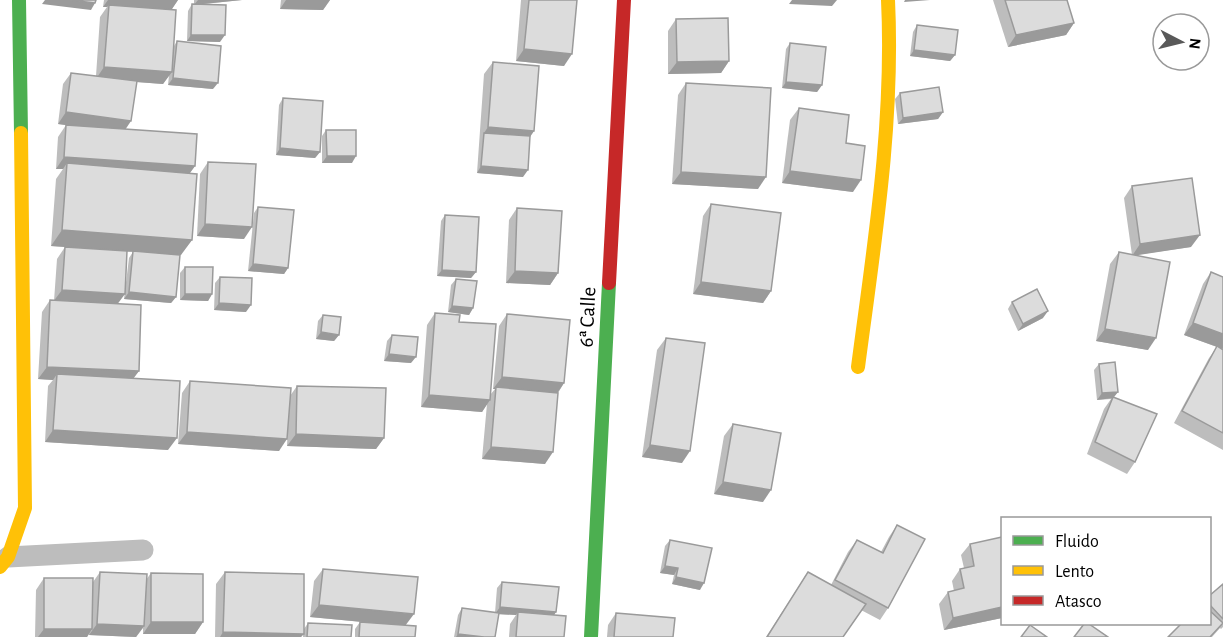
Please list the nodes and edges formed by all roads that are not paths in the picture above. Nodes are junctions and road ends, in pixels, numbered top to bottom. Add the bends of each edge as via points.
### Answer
1 (19, 0) edge
2 (624, 0) edge
3 (888, 0) edge
4 (858, 367) dead end
5 (143, 550) dead end
6 (4, 562) edge
7 (591, 637) edge

1 - 6 main road via 25,508
2 - 7 main road, 6ª Calle
3 - 4 main road via 892,49 883,160
5 - 6 lane

